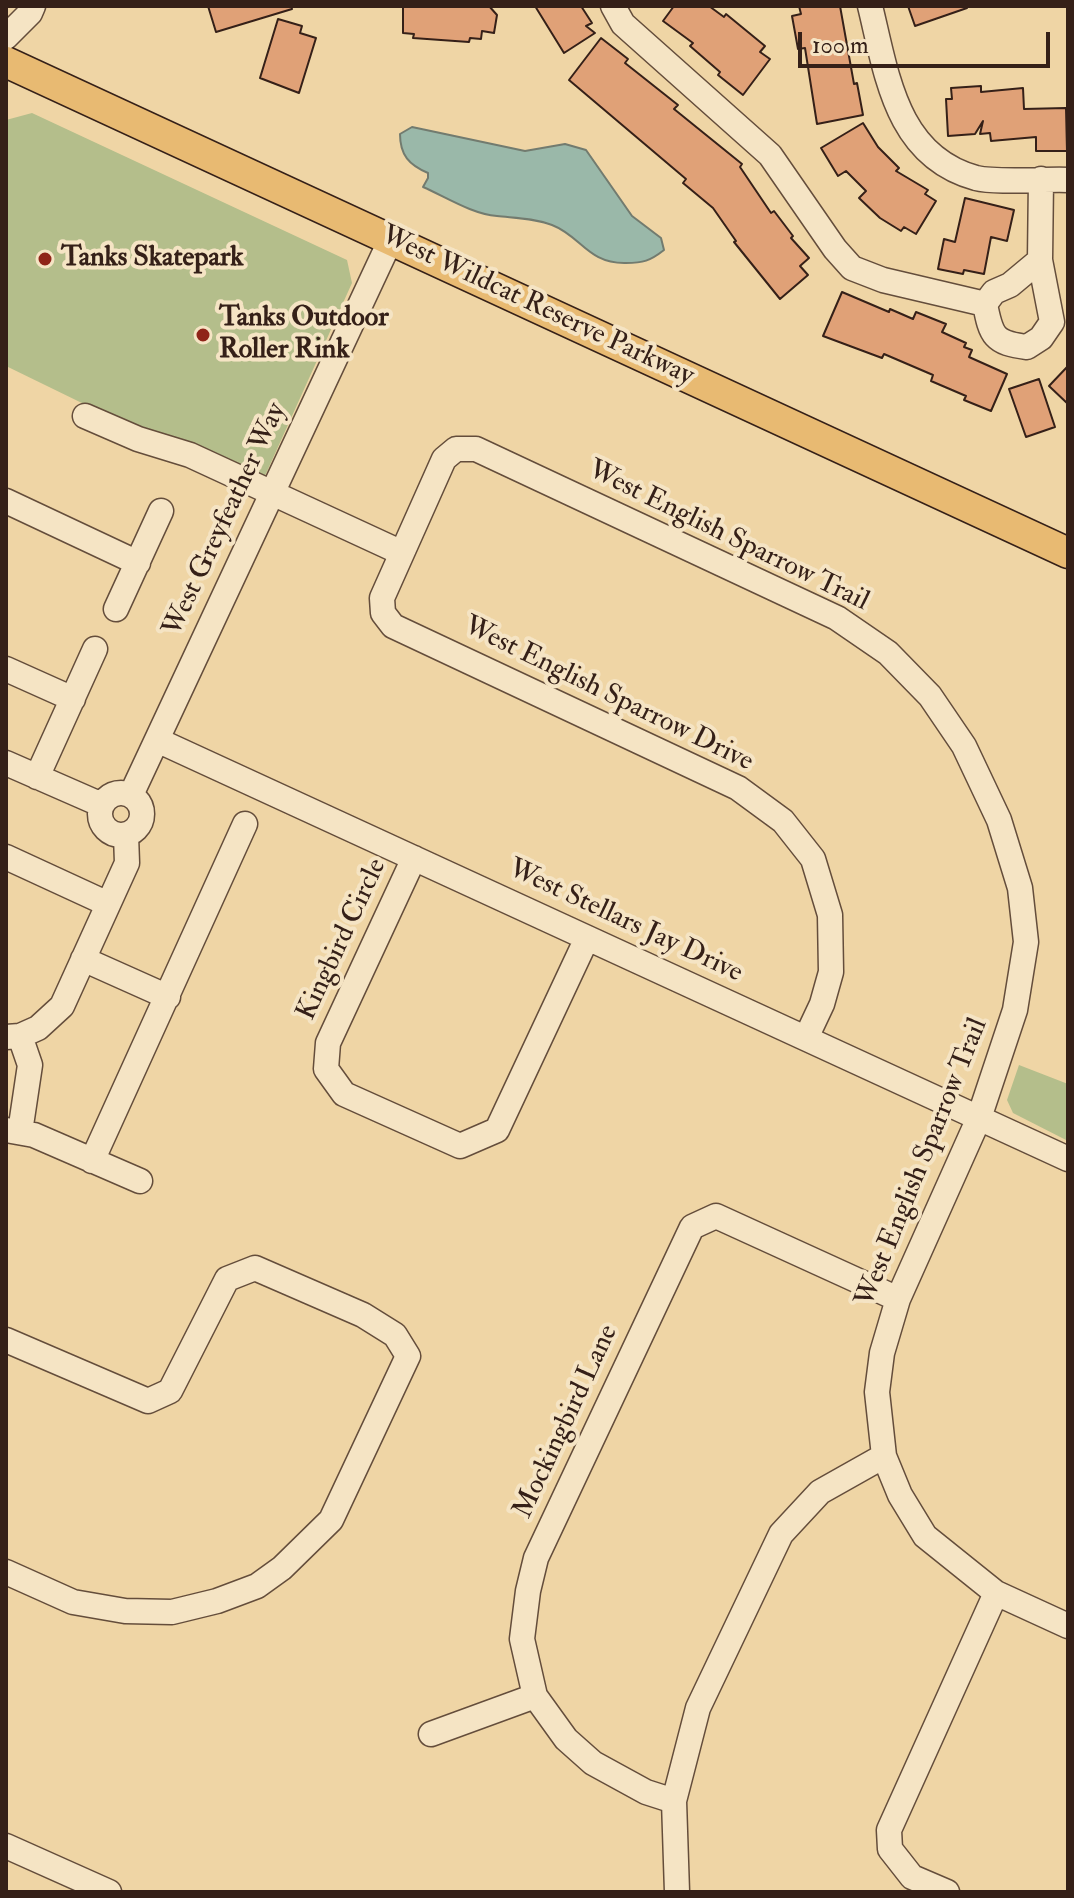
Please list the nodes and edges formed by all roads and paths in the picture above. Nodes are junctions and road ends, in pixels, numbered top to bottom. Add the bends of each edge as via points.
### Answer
1 (33, 6) edge
2 (613, 6) edge
3 (870, 6) edge
4 (6, 37) edge
5 (6, 62) edge
6 (1041, 179) junction
7 (1068, 180) edge
8 (391, 239) junction
9 (1040, 260) junction
10 (985, 304) junction
11 (85, 416) dead end
12 (271, 493) junction
13 (6, 501) edge
14 (161, 511) dead end
15 (400, 552) junction
16 (1068, 553) edge
17 (138, 563) junction
18 (116, 609) dead end
19 (95, 649) dead end
20 (6, 669) edge
21 (73, 699) junction
22 (157, 740) junction
23 (6, 763) edge
24 (37, 777) junction
25 (131, 795) junction
26 (102, 805) junction
27 (245, 824) dead end
28 (126, 835) junction
29 (6, 857) edge
30 (414, 858) junction
31 (108, 904) junction
32 (587, 938) junction
33 (83, 959) junction
34 (168, 997) junction
35 (13, 1036) edge
36 (806, 1038) junction
37 (979, 1118) junction
38 (13, 1131) edge
39 (1068, 1159) edge
40 (92, 1161) junction
41 (140, 1181) dead end
42 (898, 1299) junction
43 (6, 1340) edge
44 (884, 1456) junction
45 (6, 1572) edge
46 (996, 1593) junction
47 (1068, 1626) edge
48 (535, 1696) junction
49 (431, 1734) dead end
50 (674, 1801) junction
51 (8, 1852) edge
52 (109, 1892) edge
53 (677, 1892) edge
54 (947, 1892) edge

1 - 4 street
2 - 10 street via 623,24 770,155 852,268
3 - 6 street via 892,93 908,128 938,162 978,178
5 - 8 main road, West Wildcat Reserve Parkway
6 - 7 street
6 - 9 street
8 - 12 street, West Greyfeather Way
8 - 16 main road, West Wildcat Reserve Parkway
9 - 10 street
9 - 10 street via 1052,322 1041,338 1027,347 997,340
11 - 12 street via 190,455
12 - 15 street
12 - 22 street, West Greyfeather Way
13 - 17 street
14 - 17 street
15 - 36 street, West English Sparrow Drive via 382,598 383,613 393,626 738,788 783,821 813,859 830,915 831,972
15 - 37 street, West English Sparrow Trail via 444,459 456,449 476,449 837,618 888,653 930,696 964,746 999,820 1020,888 1026,942 1015,1010
17 - 18 street
19 - 21 street
20 - 21 street
21 - 24 street
22 - 25 street, West Greyfeather Way
22 - 30 street, West Stellars Jay Drive
23 - 24 street
24 - 26 street
25 - 26 street via 112,795
25 - 28 street via 143,814
26 - 28 street via 101,822 107,831
27 - 34 street
28 - 31 street via 127,863
29 - 31 street
30 - 32 street, West Stellars Jay Drive
30 - 32 street, Kingbird Circle via 328,1043 326,1069 344,1094 460,1146 497,1130
31 - 33 street
32 - 36 street, West Stellars Jay Drive
33 - 34 street
33 - 35 street via 62,1006 38,1028
34 - 40 street
35 - 38 street via 30,1065
36 - 37 street, West Stellars Jay Drive
37 - 39 street, West Stellars Jay Drive
37 - 42 street, West English Sparrow Trail
38 - 40 street
40 - 41 street
42 - 44 street, West English Sparrow Trail via 877,1392
42 - 48 street, Mockingbird Lane via 716,1216 692,1227 536,1558 522,1639
43 - 45 street via 148,1401 170,1391 227,1279 255,1268 363,1315 395,1335 408,1356 331,1520 257,1586 172,1612 125,1611 73,1602
44 - 46 street, West English Sparrow Trail via 925,1536
44 - 50 street via 820,1492 781,1534 698,1708
46 - 47 street, West English Sparrow Trail
46 - 54 street via 889,1830 890,1849 912,1877
48 - 49 street
48 - 50 street, Mockingbird Lane via 566,1739 593,1763
50 - 53 street
51 - 52 street

